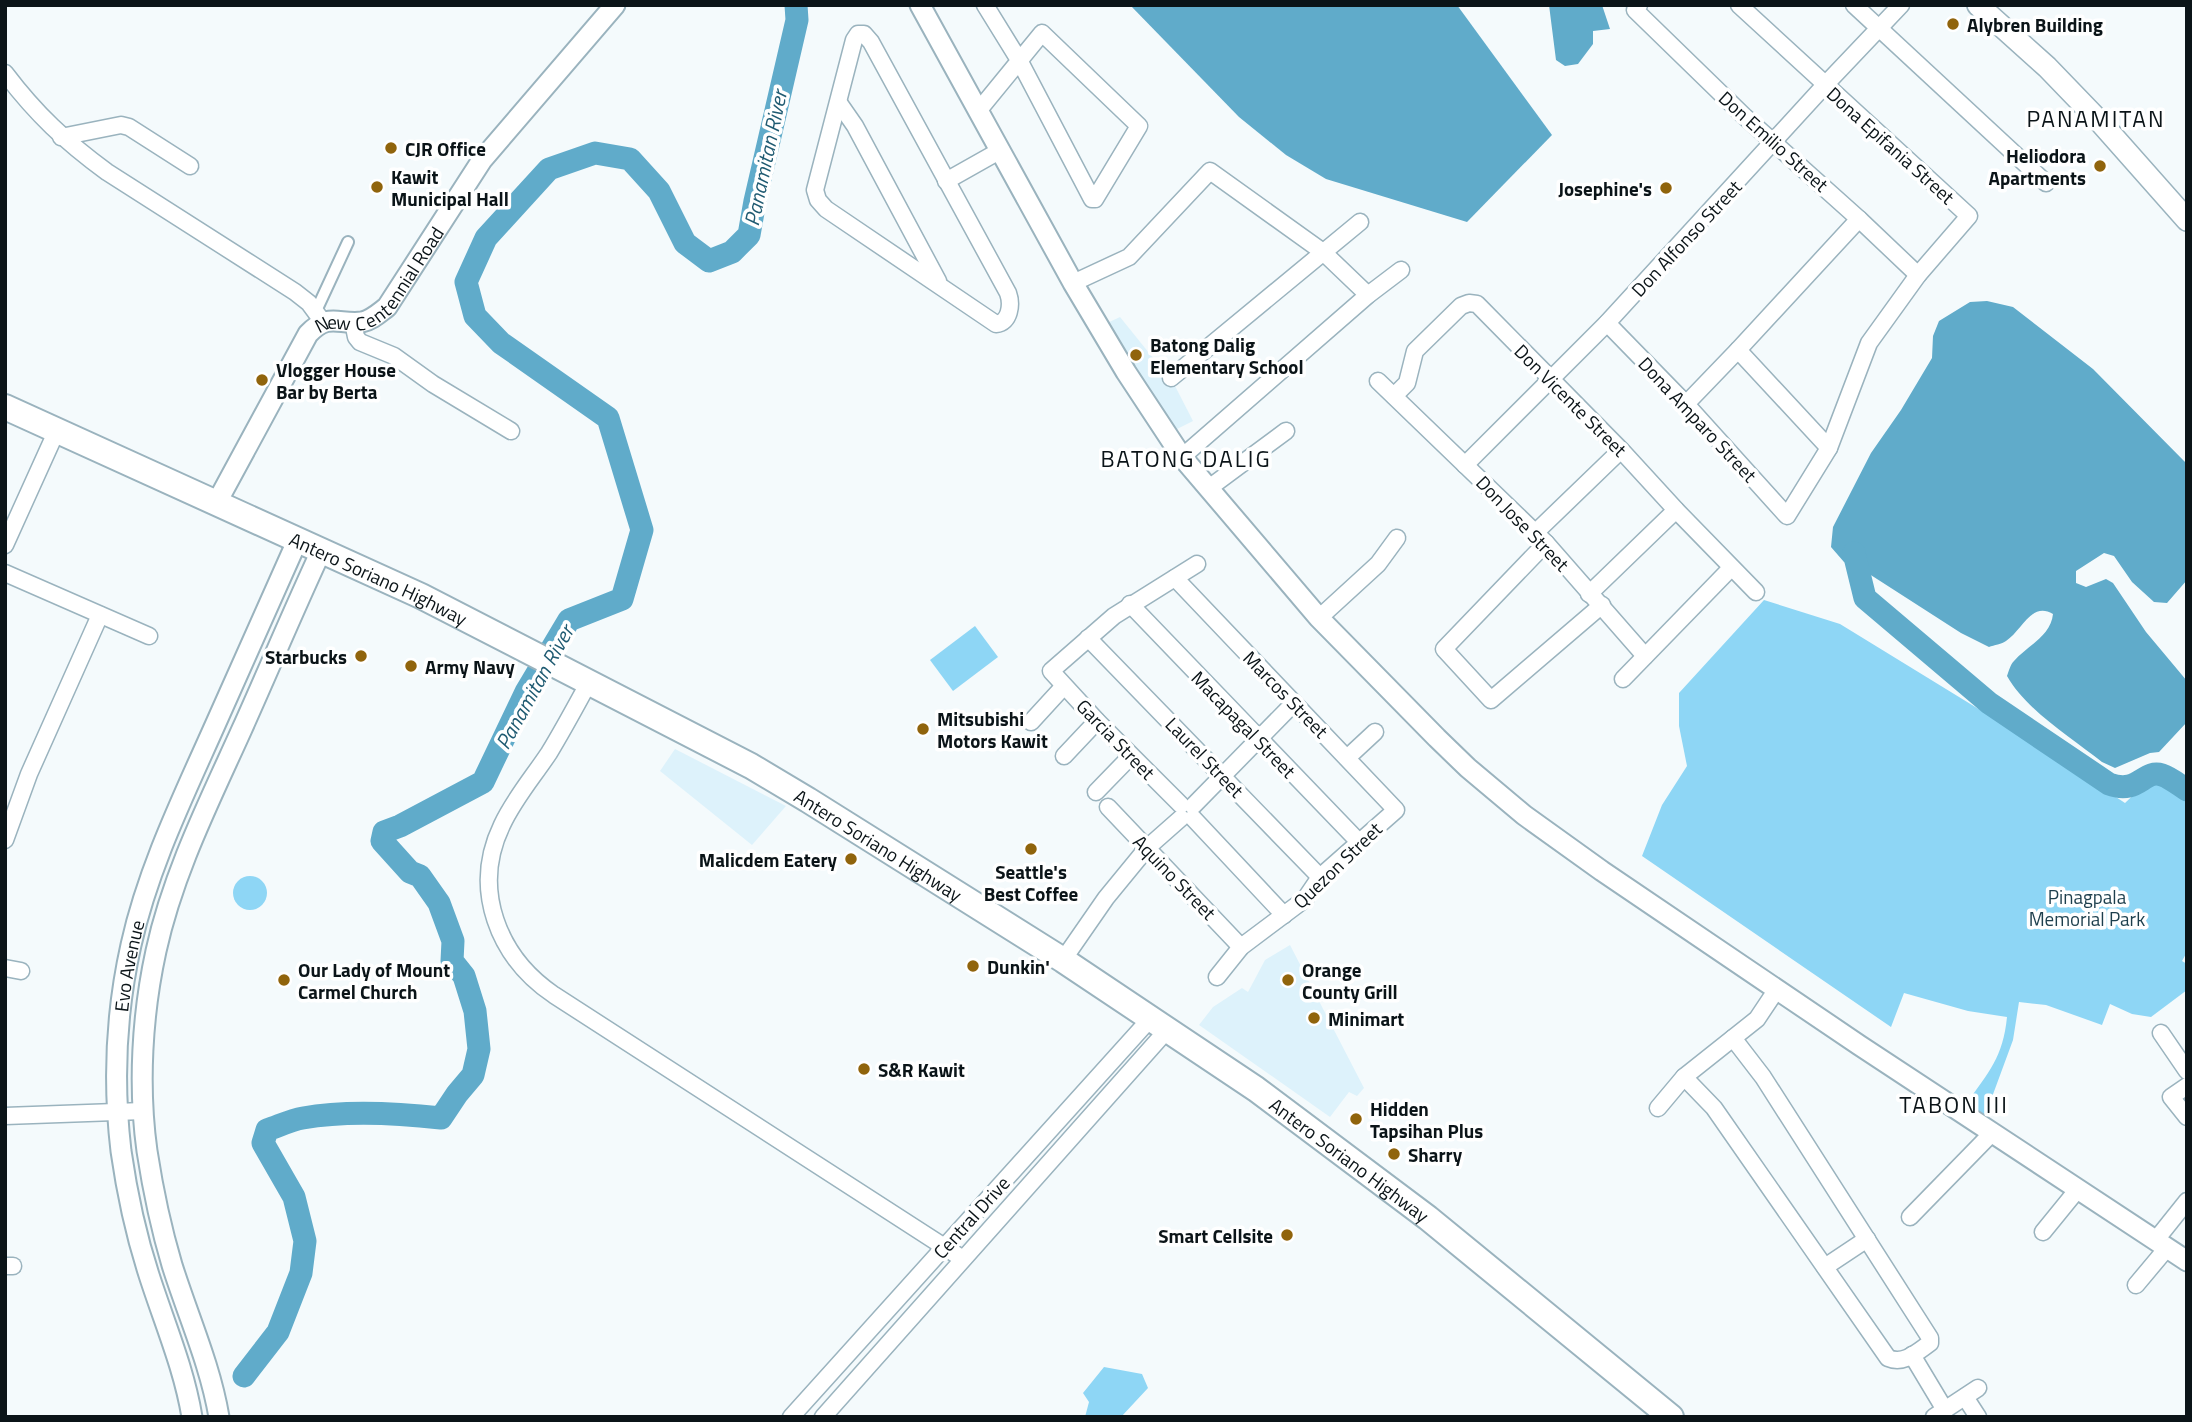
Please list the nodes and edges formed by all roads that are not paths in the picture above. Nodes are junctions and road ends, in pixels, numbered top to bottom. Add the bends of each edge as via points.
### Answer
1 (615, 5) edge
2 (920, 5) edge
3 (985, 5) edge
4 (1639, 5) edge
5 (1739, 5) edge
6 (1854, 5) edge
7 (1901, 5) edge
8 (1978, 5) edge
9 (1879, 29) junction
10 (1019, 60) junction
11 (5, 73) edge
12 (1825, 85) junction
13 (839, 103) junction
14 (979, 110) junction
15 (61, 137) junction
16 (1774, 143) junction
17 (1001, 150) junction
18 (190, 166) dead end
19 (946, 181) junction
20 (2046, 183) dead end
21 (1859, 219) junction
22 (2187, 220) edge
23 (1360, 222) dead end
24 (348, 242) dead end
25 (1323, 252) junction
26 (1401, 270) dead end
27 (1917, 275) junction
28 (1073, 283) junction
29 (939, 284) junction
30 (1368, 295) junction
31 (319, 316) junction
32 (352, 322) junction
33 (1607, 323) junction
34 (1738, 350) junction
35 (1171, 377) dead end
36 (1550, 378) junction
37 (1378, 381) dead end
38 (1394, 396) junction
39 (1686, 404) junction
40 (5, 407) edge
41 (57, 430) junction
42 (511, 431) dead end
43 (1286, 431) dead end
44 (1829, 448) junction
45 (1620, 450) junction
46 (1182, 457) junction
47 (1465, 465) junction
48 (1209, 488) junction
49 (217, 502) junction
50 (1676, 510) junction
51 (1787, 516) joint
52 (298, 538) junction
53 (1397, 538) dead end
54 (1540, 538) junction
55 (5, 545) edge
56 (322, 550) junction
57 (1197, 564) dead end
58 (1731, 568) junction
59 (5, 573) edge
60 (1175, 578) junction
61 (1756, 592) dead end
62 (1589, 594) junction
63 (1130, 604) junction
64 (1602, 605) junction
65 (100, 615) junction
66 (1319, 618) junction
67 (149, 636) dead end
68 (1088, 638) junction
69 (1645, 656) junction
70 (1623, 679) dead end
71 (589, 682) junction
72 (1065, 686) junction
73 (1294, 703) junction
74 (1097, 721) junction
75 (1031, 722) dead end
76 (1375, 732) dead end
77 (1258, 739) junction
78 (1063, 756) dead end
79 (1131, 756) junction
80 (1347, 758) junction
81 (1223, 775) junction
82 (1096, 792) dead end
83 (1108, 807) dead end
84 (1396, 810) joint
85 (1187, 812) junction
86 (5, 840) edge
87 (1359, 842) junction
88 (1147, 848) junction
89 (1320, 877) junction
90 (147, 890) junction
91 (171, 898) junction
92 (1284, 915) junction
93 (1241, 947) junction
94 (1063, 960) junction
95 (1217, 977) dead end
96 (1777, 989) junction
97 (1160, 1024) junction
98 (2161, 1033) dead end
99 (1733, 1038) junction
100 (2187, 1071) edge
101 (1684, 1077) junction
102 (2187, 1086) edge
103 (1658, 1108) dead end
104 (143, 1111) junction
105 (117, 1112) junction
106 (5, 1116) edge
107 (2187, 1117) edge
108 (1993, 1132) junction
109 (2078, 1189) junction
110 (2187, 1201) edge
111 (1910, 1217) dead end
112 (161, 1226) junction
113 (2043, 1232) dead end
114 (136, 1233) junction
115 (1867, 1239) junction
116 (2161, 1244) junction
117 (945, 1246) junction
118 (963, 1259) junction
119 (2187, 1261) edge
120 (1825, 1267) junction
121 (2136, 1285) dead end
122 (1912, 1356) junction
123 (208, 1367) junction
124 (182, 1374) junction
125 (1664, 1412) edge
126 (1939, 1413) edge
127 (192, 1417) edge
128 (219, 1417) edge
129 (791, 1417) edge
130 (823, 1417) edge
131 (1978, 1417) edge

1 - 32 street, New Centennial Road via 482,160 387,307 371,319
2 - 14 street
3 - 10 street
4 - 16 street, Don Emilio Street via 1635,10
5 - 12 street, Dona Epifania Street
6 - 9 street
7 - 9 street, Don Alfonso Street
8 - 22 main road via 2047,67
9 - 12 street, Don Alfonso Street
9 - 20 street
10 - 10 street via 1092,199 1095,199 1139,126 1042,33
10 - 14 street
11 - 15 street
12 - 16 street, Don Alfonso Street
12 - 27 street, Dona Epifania Street via 1969,216
13 - 19 street via 854,40 864,34
13 - 29 street
13 - 29 street via 815,190 818,200
14 - 17 street
15 - 18 street via 121,125
15 - 31 street via 107,172 295,292
16 - 21 street, Don Emilio Street
16 - 33 street, Don Alfonso Street
17 - 19 street
17 - 28 street
19 - 29 street via 1008,293 1010,308 1005,321 996,324
21 - 27 street, Don Emilio Street
21 - 34 street
23 - 25 street
24 - 31 street
25 - 28 street via 1210,171 1129,257
25 - 30 street
25 - 35 street
26 - 30 street
27 - 44 street, Dona Epifania Street via 1869,343
28 - 46 street
30 - 46 street
31 - 32 street, New Centennial Road
31 - 49 street, New Centennial Road
32 - 42 street via 360,342 394,356
33 - 36 street, Don Alfonso Street
33 - 39 street, Dona Amparo Street
34 - 39 street
34 - 44 street
36 - 38 street, Don Vicente Street via 1477,304 1469,303 1415,351 1407,383
36 - 45 street, Don Vicente Street
36 - 47 street, Don Alfonso Street
37 - 38 street, Don Jose Street
38 - 47 street, Don Jose Street
39 - 51 street, Dona Amparo Street
40 - 41 main road, Antero Soriano Highway
41 - 49 main road, Antero Soriano Highway
41 - 55 street
43 - 48 street
44 - 51 street, Dona Epifania Street
45 - 50 street, Don Vicente Street
45 - 54 street
46 - 48 street
47 - 54 street, Don Jose Street
48 - 66 street
49 - 52 main road, Antero Soriano Highway
50 - 58 street, Don Vicente Street
50 - 62 street
52 - 56 main road, Antero Soriano Highway
52 - 90 street, Evo Avenue via 186,790
53 - 66 street via 1378,564
54 - 62 street, Don Jose Street
54 - 64 street via 1444,649 1491,700
56 - 71 main road, Antero Soriano Highway
56 - 91 street, Evo Avenue
57 - 60 street
58 - 61 street, Don Vicente Street
58 - 69 street
59 - 65 street
60 - 63 street
60 - 73 street, Marcos Street
62 - 64 street, Don Jose Street
63 - 68 street
63 - 77 street, Macapagal Street
64 - 69 street, Don Jose Street
65 - 67 street
65 - 86 street via 29,774
66 - 96 street via 1444,746 1524,815
68 - 72 street, Garcia Street via 1051,671
68 - 81 street, Laurel Street
69 - 70 street
71 - 94 main road, Antero Soriano Highway via 751,766
71 - 117 street via 494,844 490,892 506,945 543,987
72 - 74 street, Garcia Street
72 - 75 street
73 - 77 street
73 - 80 street, Marcos Street
74 - 78 street
74 - 79 street, Garcia Street
76 - 80 street
77 - 81 street
77 - 87 street, Macapagal Street
79 - 82 street
79 - 85 street, Garcia Street
80 - 84 street, Marcos Street
81 - 85 street
81 - 89 street, Laurel Street
83 - 88 street, Aquino Street
84 - 87 street, Quezon Street
85 - 88 street
85 - 92 street, Garcia Street
87 - 89 street, Quezon Street
88 - 93 street, Aquino Street
88 - 94 street
89 - 92 street, Quezon Street via 1305,899
90 - 91 street
90 - 105 street, Evo Avenue via 123,988
91 - 104 street, Evo Avenue via 149,991
92 - 93 street, Quezon Street
93 - 95 street, Quezon Street
94 - 97 main road, Antero Soriano Highway
96 - 99 street via 1757,1019
96 - 108 street
97 - 117 street, Central Drive
97 - 118 street, Central Drive
97 - 125 main road, Antero Soriano Highway via 1428,1217
98 - 100 street
99 - 101 street
99 - 115 street
101 - 103 street
101 - 120 street via 1714,1108
102 - 107 street via 2171,1097
104 - 105 street
104 - 112 street, Evo Avenue
105 - 106 street
105 - 114 street, Evo Avenue
108 - 109 street
108 - 111 street
109 - 113 street
109 - 116 street
110 - 116 street
112 - 114 street
112 - 123 street, Evo Avenue
114 - 124 street, Evo Avenue
115 - 120 street
115 - 122 street via 1930,1338 1930,1343
116 - 119 street
116 - 121 street
117 - 118 street
117 - 129 street, Central Drive
118 - 130 street, Central Drive
120 - 122 street via 1888,1358
122 - 126 street
123 - 124 street
123 - 128 street, Evo Avenue
124 - 127 street, Evo Avenue
126 - 131 street via 1972,1392

